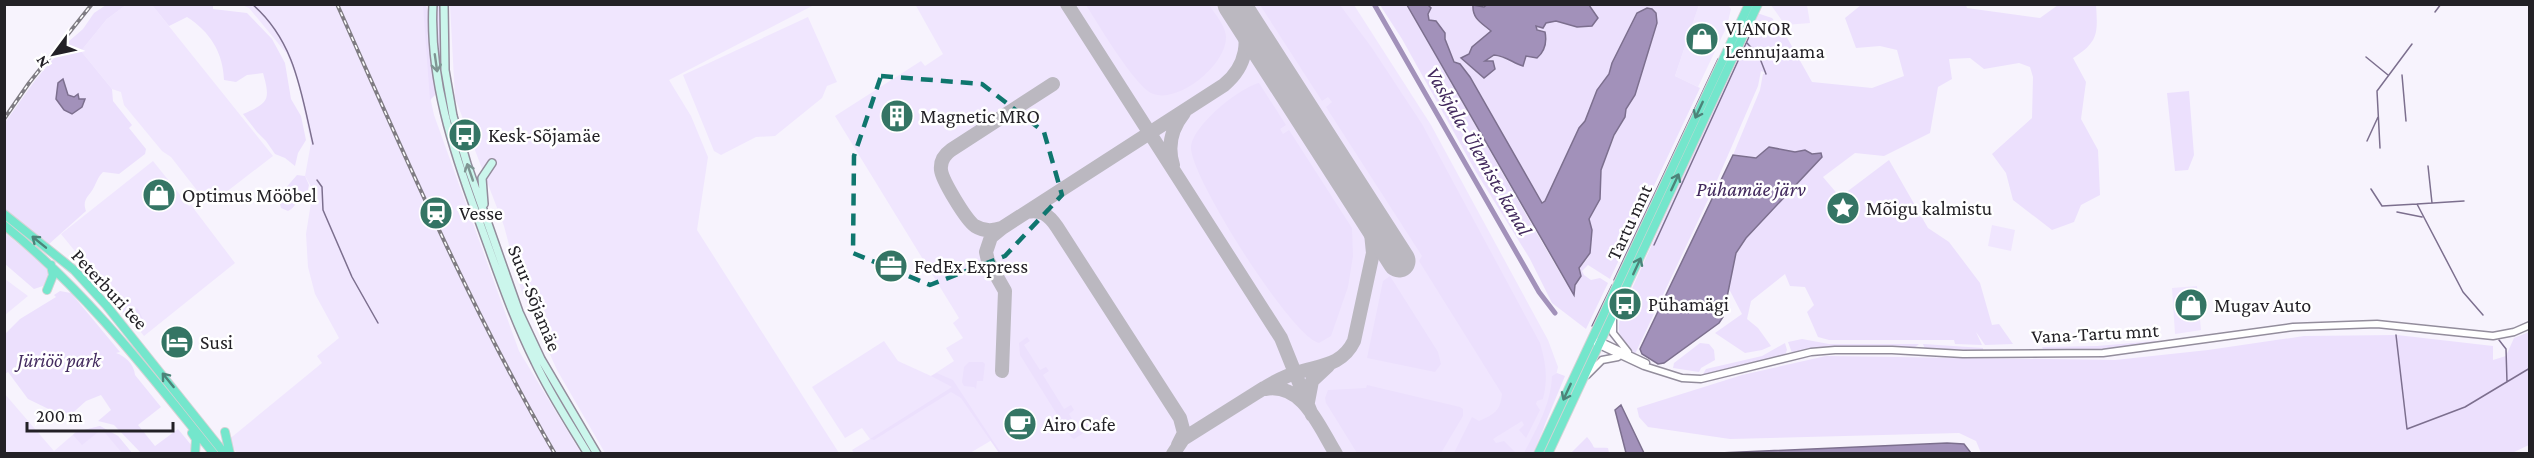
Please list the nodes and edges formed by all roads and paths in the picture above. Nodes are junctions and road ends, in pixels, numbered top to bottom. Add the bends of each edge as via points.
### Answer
1 (433, 4) edge
2 (444, 4) edge
3 (1749, 4) edge
4 (1758, 4) edge
5 (492, 163) dead end
6 (484, 213) junction
7 (4, 214) edge
8 (4, 225) edge
9 (50, 264) junction
10 (47, 290) dead end
11 (1613, 317) junction
12 (2529, 325) edge
13 (1592, 339) junction
14 (1600, 343) junction
15 (1631, 355) junction
16 (1623, 357) junction
17 (1663, 372) junction
18 (1582, 380) junction
19 (179, 411) junction
20 (225, 432) dead end
21 (195, 453) edge
22 (214, 453) edge
23 (225, 453) edge
24 (230, 453) edge
25 (588, 453) edge
26 (597, 453) edge
27 (1538, 453) edge
28 (1548, 453) edge

1 -> 25 main road, Suur-Sõjamäe via 435,58 463,177 513,314 545,382
6 -> 2 main road, Suur-Sõjamäe via 453,116 446,70
3 -> 13 highway, Tartu mnt
11 -> 4 highway, Tartu mnt
5 - 6 main road via 482,178
6 - 26 main road, Suur-Sõjamäe via 519,312 541,359
23 -> 7 highway, Peterburi tee via 106,304 74,270
8 - 9 highway, Peterburi tee
9 - 10 highway via 53,275
9 - 19 highway, Peterburi tee via 98,312
11 - 14 highway, Tartu mnt
11 - 15 street via 1616,338
12 - 17 street, Vana-Tartu mnt via 2493,336 2387,325 2293,327 2103,353 1835,350 1811,352 1709,378 1689,379
13 - 14 street
13 -> 27 highway, Tartu mnt
14 - 15 street, Vana-Tartu mnt
14 - 16 street, Vana-Tartu mnt
14 - 18 highway, Tartu mnt
15 - 17 street, Vana-Tartu mnt
16 - 17 street, Vana-Tartu mnt
16 - 18 street via 1602,360
18 - 28 highway, Tartu mnt
19 - 21 highway via 196,438
19 - 22 highway, Peterburi tee
20 - 24 highway

